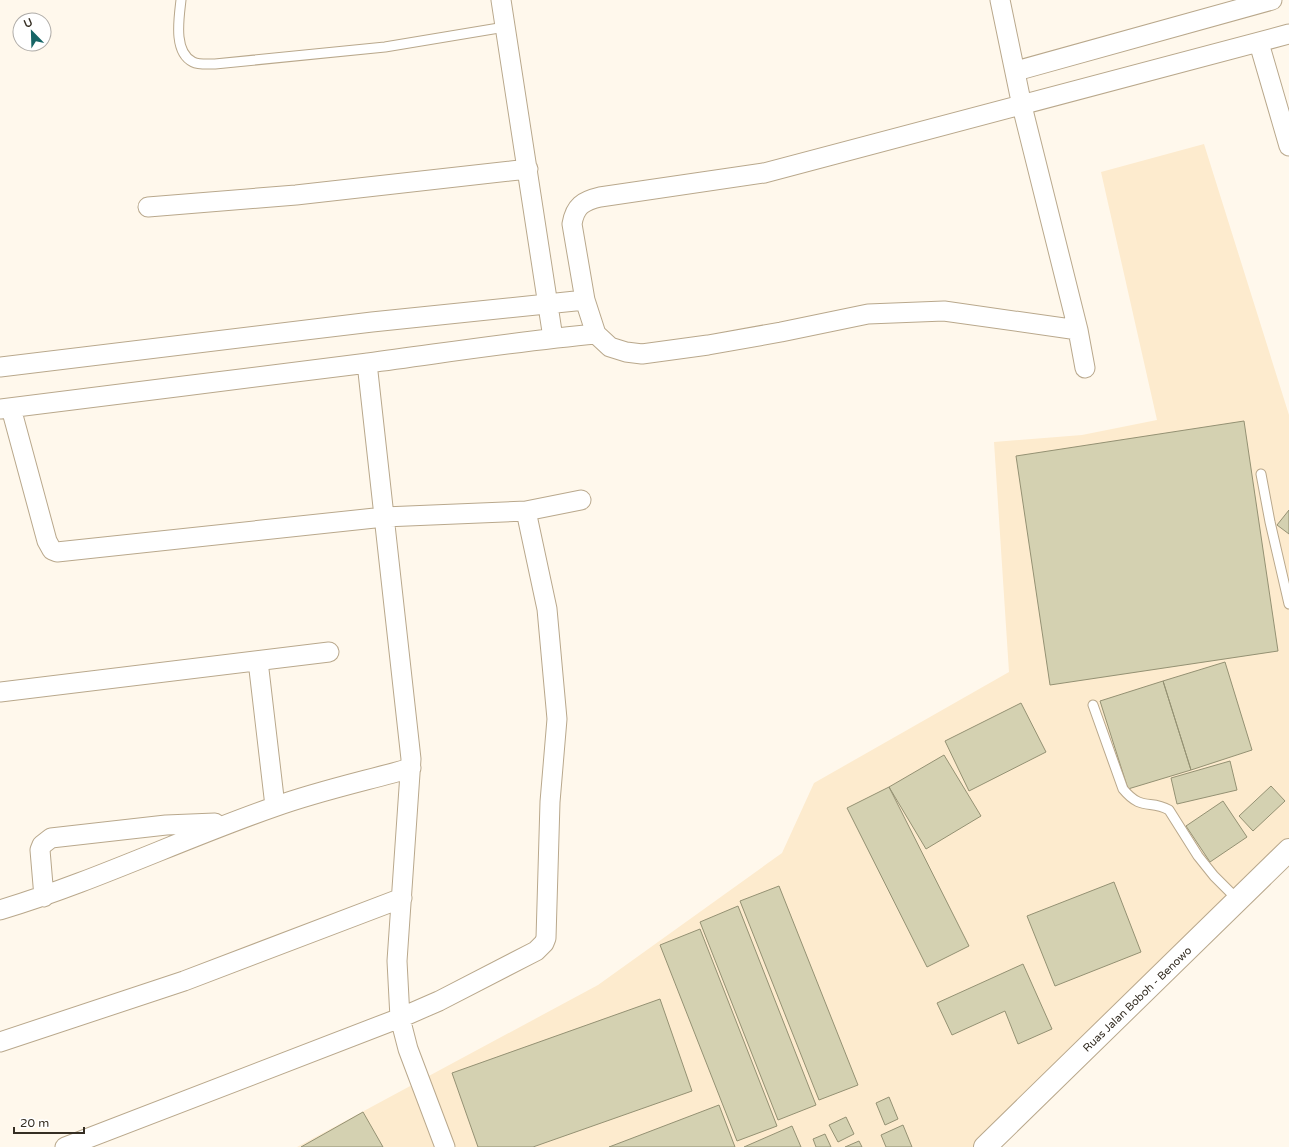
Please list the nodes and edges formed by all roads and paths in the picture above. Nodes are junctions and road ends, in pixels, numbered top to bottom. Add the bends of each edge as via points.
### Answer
1 (181, 0) edge
2 (501, 0) edge
3 (1000, 0) edge
4 (1272, 0) edge
5 (505, 27) junction
6 (1289, 34) edge
7 (1259, 43) junction
8 (1016, 72) junction
9 (1022, 106) junction
10 (1289, 146) edge
11 (528, 169) junction
12 (148, 207) dead end
13 (585, 300) junction
14 (549, 304) junction
15 (1078, 330) junction
16 (596, 334) junction
17 (553, 338) junction
18 (368, 363) junction
19 (0, 367) edge
20 (1085, 368) dead end
21 (6, 409) edge
22 (1261, 474) dead end
23 (581, 500) dead end
24 (526, 511) junction
25 (384, 517) junction
26 (1289, 604) edge
27 (329, 652) dead end
28 (258, 661) junction
29 (0, 692) edge
30 (1093, 705) dead end
31 (411, 768) junction
32 (275, 806) junction
33 (234, 822) junction
34 (1289, 850) edge
35 (44, 897) junction
36 (402, 898) junction
37 (1238, 900) junction
38 (0, 910) edge
39 (400, 1018) junction
40 (0, 1042) edge
41 (65, 1147) edge
42 (445, 1147) edge
43 (985, 1147) edge

1 - 5 lane via 179,24 182,51 186,58 194,63 215,64 385,47
2 - 5 street
3 - 8 street
4 - 8 street
5 - 11 street
6 - 7 street
7 - 9 street
7 - 10 street
8 - 9 street
9 - 13 street via 764,172 600,197 584,202 574,213 572,224
9 - 15 street
11 - 12 street via 296,195
11 - 14 street
13 - 14 street
13 - 16 street
14 - 17 street
14 - 19 street via 364,323
15 - 16 street via 944,310 868,314 759,336 642,354 610,347
15 - 20 street
16 - 17 street
17 - 18 street
18 - 21 street via 151,388
18 - 25 street
21 - 25 street via 47,541 54,551
22 - 26 lane
23 - 24 street
24 - 25 street
24 - 39 street via 547,609 557,719 550,802 546,938 536,951
25 - 31 street
27 - 28 street
28 - 29 street
28 - 32 street
30 - 37 lane via 1123,789 1138,803 1169,810 1198,856
31 - 32 street
31 - 36 street
32 - 33 street
33 - 35 street
33 - 35 street via 166,825 51,838 40,850
34 - 37 main road, Ruas Jalan Boboh - Benowo
35 - 38 street
36 - 39 street via 397,961
36 - 40 street via 184,981
37 - 43 main road, Ruas Jalan Boboh - Benowo
39 - 41 street
39 - 42 street via 408,1048

